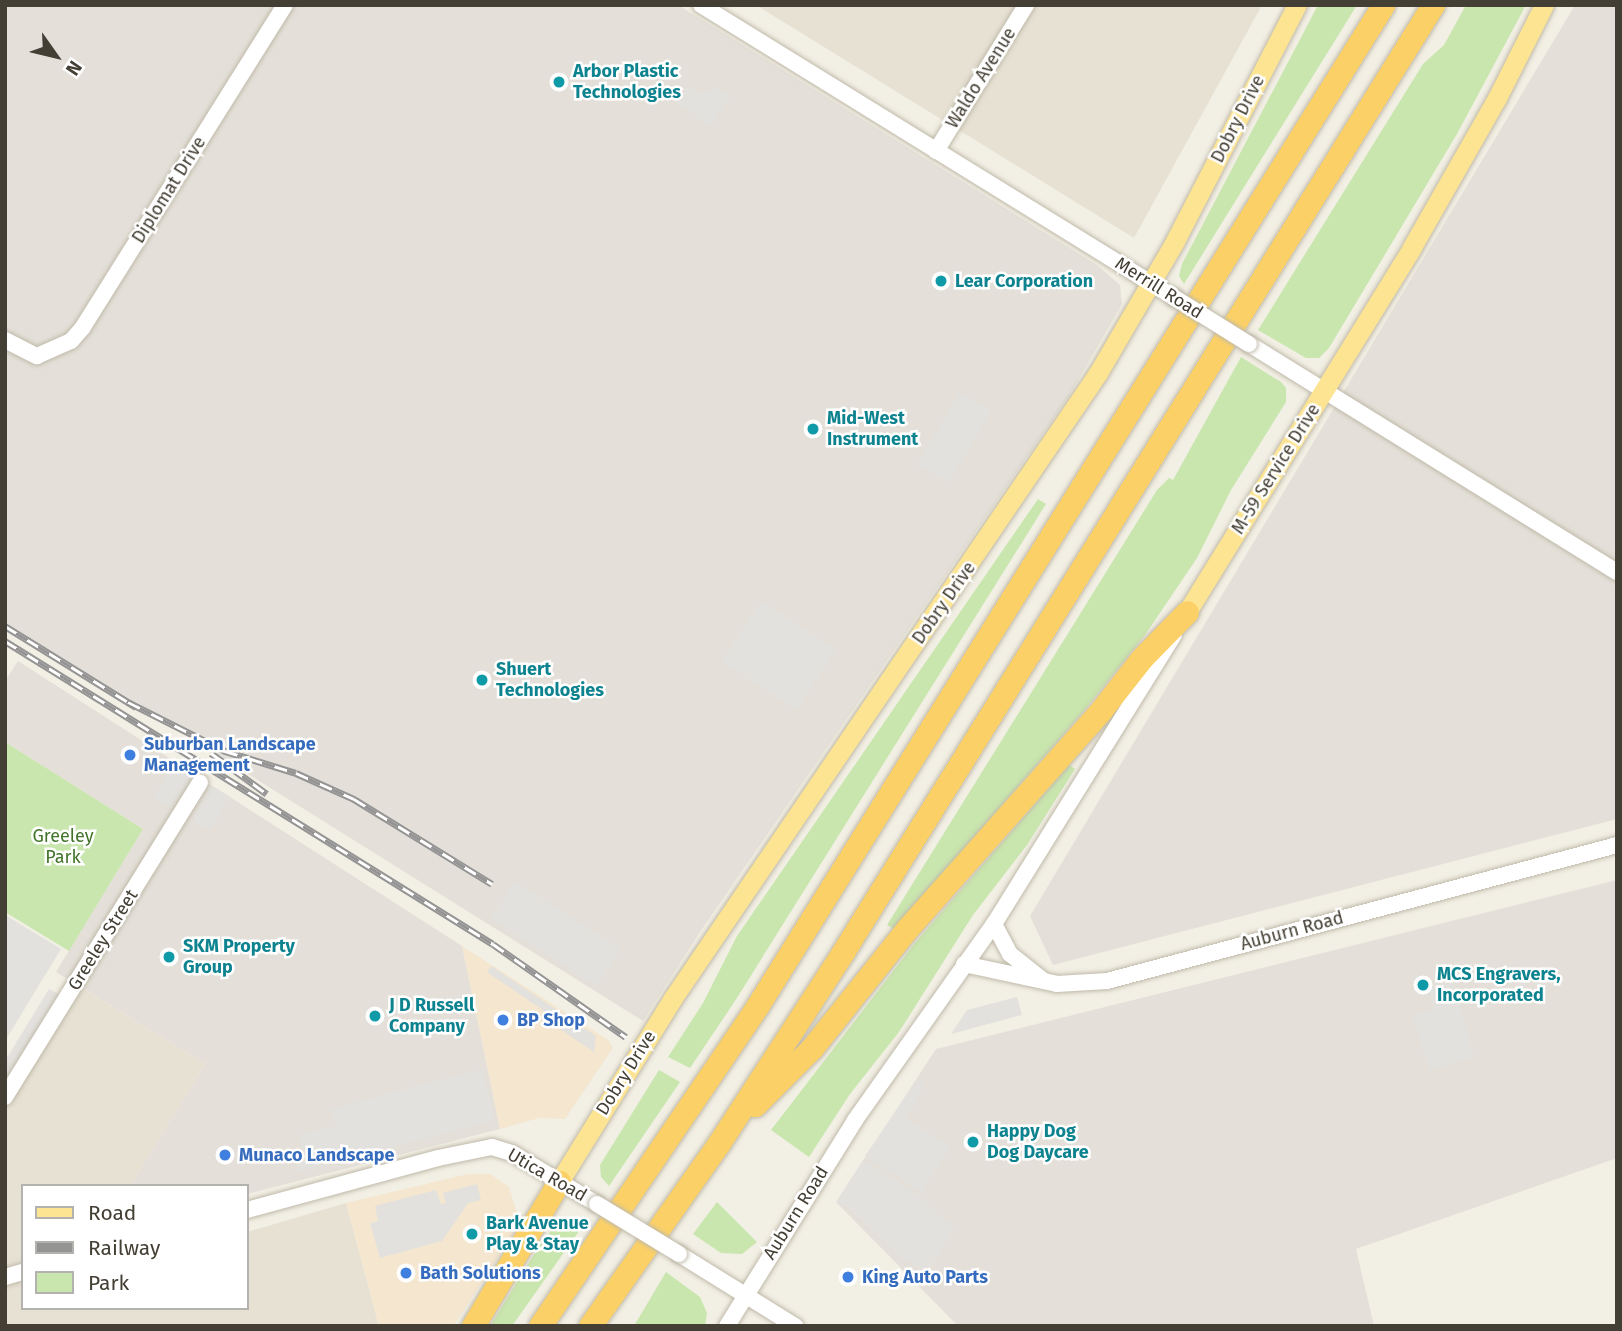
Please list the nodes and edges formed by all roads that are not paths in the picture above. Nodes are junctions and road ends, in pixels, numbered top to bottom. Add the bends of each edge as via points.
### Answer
1 (285, 5) edge
2 (701, 5) edge
3 (1026, 5) edge
4 (1297, 5) edge
5 (1383, 5) edge
6 (1433, 5) edge
7 (1544, 5) edge
8 (936, 151) junction
9 (1151, 283) junction
10 (5, 340) edge
11 (1324, 391) junction
12 (1617, 572) edge
13 (1186, 612) junction
14 (200, 783) dead end
15 (1617, 845) edge
16 (994, 924) junction
17 (964, 964) junction
18 (1045, 981) junction
19 (5, 1097) edge
20 (719, 1143) junction
21 (559, 1182) junction
22 (248, 1210) edge
23 (745, 1296) junction
24 (473, 1326) edge
25 (540, 1326) edge
26 (590, 1326) edge
27 (727, 1326) edge
28 (794, 1326) edge

1 - 10 street, Diplomat Drive via 83,327 71,341 37,356
2 - 8 street, Merrill Road
3 - 8 street, Waldo Avenue
4 - 9 main road, Dobry Drive
5 - 25 highway via 758,1005
6 - 20 highway via 843,952
7 - 11 main road, M-59 Service Drive via 1467,152
8 - 9 street, Merrill Road
9 - 11 street, Merrill Road, bridge
9 - 21 main road, Dobry Drive via 1059,435 673,998
11 - 12 street, Merrill Road
11 - 13 main road, M-59 Service Drive
13 - 16 street, M-59 Service Drive
13 - 20 highway via 907,929 812,1048
14 - 19 street, Greeley Street
15 - 18 street, Auburn Road via 1118,978 1083,984
16 - 17 street, Auburn Road
16 - 18 street via 1010,954
17 - 18 street, Auburn Road
17 - 23 street, Auburn Road via 855,1120
20 - 26 highway
21 - 22 street, Utica Road via 512,1153 492,1147
21 - 23 street, Utica Road, bridge
21 - 24 highway
23 - 27 street, Auburn Road
23 - 28 street, Utica Road

